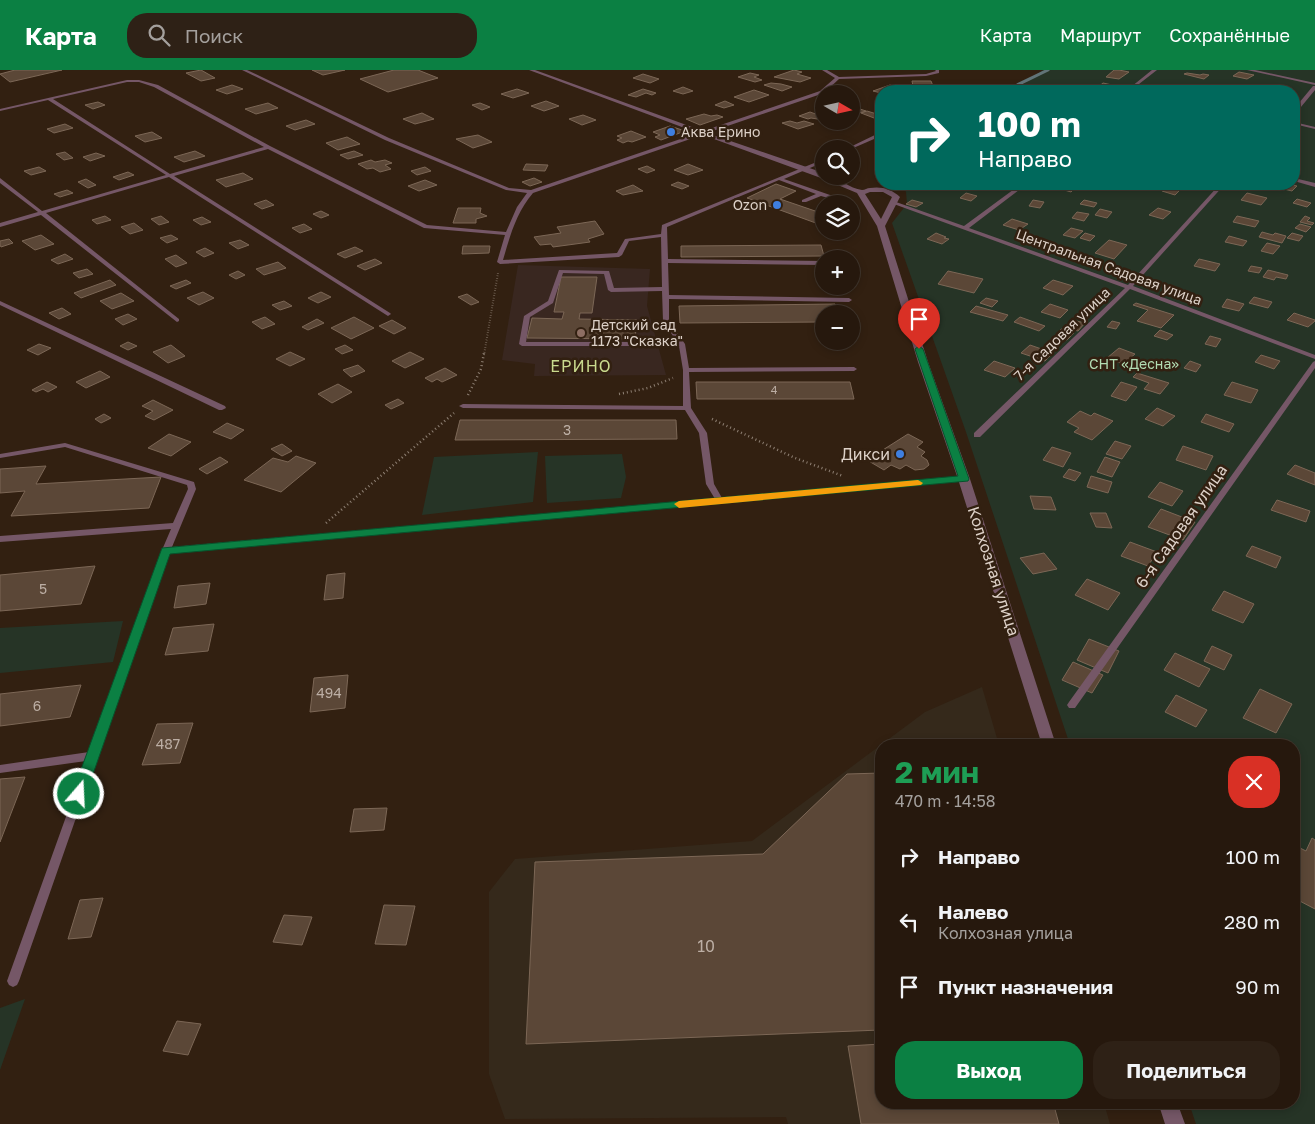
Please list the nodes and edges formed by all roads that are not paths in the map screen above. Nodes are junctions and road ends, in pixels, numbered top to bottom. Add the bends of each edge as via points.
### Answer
1 (244, 70) edge
2 (531, 70) edge
3 (824, 70) edge
4 (937, 70) edge
5 (1155, 70) edge
6 (1249, 70) edge
7 (838, 78) junction
8 (1138, 85) edge
9 (1315, 86) edge
10 (49, 99) junction
11 (1300, 105) edge
12 (0, 110) edge
13 (1300, 124) edge
14 (1315, 128) edge
15 (704, 134) junction
16 (875, 137) edge
17 (860, 144) edge
18 (268, 147) junction
19 (815, 164) edge
20 (804, 169) junction
21 (815, 173) edge
22 (169, 176) junction
23 (780, 179) junction
24 (0, 180) edge
25 (1300, 181) edge
26 (844, 185) edge
27 (1315, 185) edge
28 (875, 189) edge
29 (881, 190) edge
30 (1016, 190) edge
31 (1217, 190) edge
32 (531, 192) junction
33 (861, 193) joint
34 (821, 194) junction
35 (825, 195) edge
36 (804, 201) dead end
37 (894, 203) junction
38 (860, 206) edge
39 (42, 213) junction
40 (0, 225) edge
41 (881, 226) junction
42 (966, 227) junction
43 (509, 234) junction
44 (665, 235) junction
45 (665, 261) junction
46 (815, 263) edge
47 (1129, 286) junction
48 (666, 289) junction
49 (666, 297) junction
50 (849, 300) dead end
51 (0, 303) edge
52 (388, 314) dead end
53 (177, 320) dead end
54 (682, 344) junction
55 (1315, 357) edge
56 (1315, 363) edge
57 (854, 369) dead end
58 (686, 370) junction
59 (463, 406) road end
60 (222, 408) dead end
61 (687, 408) junction
62 (977, 435) dead end
63 (0, 456) edge
64 (964, 479) junction
65 (720, 501) junction
66 (174, 526) junction
67 (0, 539) edge
68 (166, 550) junction
69 (1072, 705) dead end
70 (1047, 739) edge
71 (92, 756) junction
72 (0, 769) edge
73 (13, 981) dead end
74 (1170, 1109) edge
75 (1175, 1124) edge

1 - 32 lane via 387,139 508,189
2 - 15 lane
3 - 7 lane
4 - 7 lane via 926,75
5 - 8 lane
6 - 9 lane
7 - 15 lane via 822,92
9 - 11 lane
10 - 12 lane
10 - 18 lane via 126,81 139,81 156,86
10 - 22 lane
13 - 14 lane
15 - 20 street
15 - 32 lane
16 - 17 lane
18 - 22 lane
18 - 43 lane via 426,227
19 - 20 lane
20 - 21 street
20 - 23 lane
22 - 39 lane
22 - 52 lane
23 - 34 lane
23 - 44 lane via 664,226
24 - 39 lane
25 - 27 lane
26 - 33 street
28 - 33 street
29 - 37 street via 896,197
30 - 42 lane
31 - 47 lane, 7-я Садовая улица
32 - 43 lane
34 - 35 lane
34 - 36 lane
37 - 41 street
37 - 42 lane, Центральная Садовая улица
38 - 41 street, Колхозная улица
39 - 40 lane
39 - 53 lane
41 - 64 street, Колхозная улица
42 - 47 lane, Центральная Садовая улица
43 - 44 lane via 500,262 619,255 626,240
44 - 45 lane
45 - 46 lane
45 - 48 lane
47 - 55 lane, Центральная Садовая улица
47 - 62 lane, 7-я Садовая улица
48 - 49 lane
48 - 54 lane via 611,290 607,272 561,271 552,302 527,316 522,344
49 - 50 lane
49 - 54 lane via 666,321
51 - 60 lane
54 - 58 lane
56 - 69 lane, 6-я Садовая улица
57 - 58 lane
58 - 61 lane
59 - 61 lane
61 - 65 lane via 703,433 710,484
63 - 66 lane via 65,445 190,484 192,489
64 - 65 lane
64 - 70 street, Колхозная улица
65 - 68 lane
66 - 67 lane
66 - 68 lane
68 - 71 lane
71 - 72 lane
71 - 73 lane
74 - 75 street

